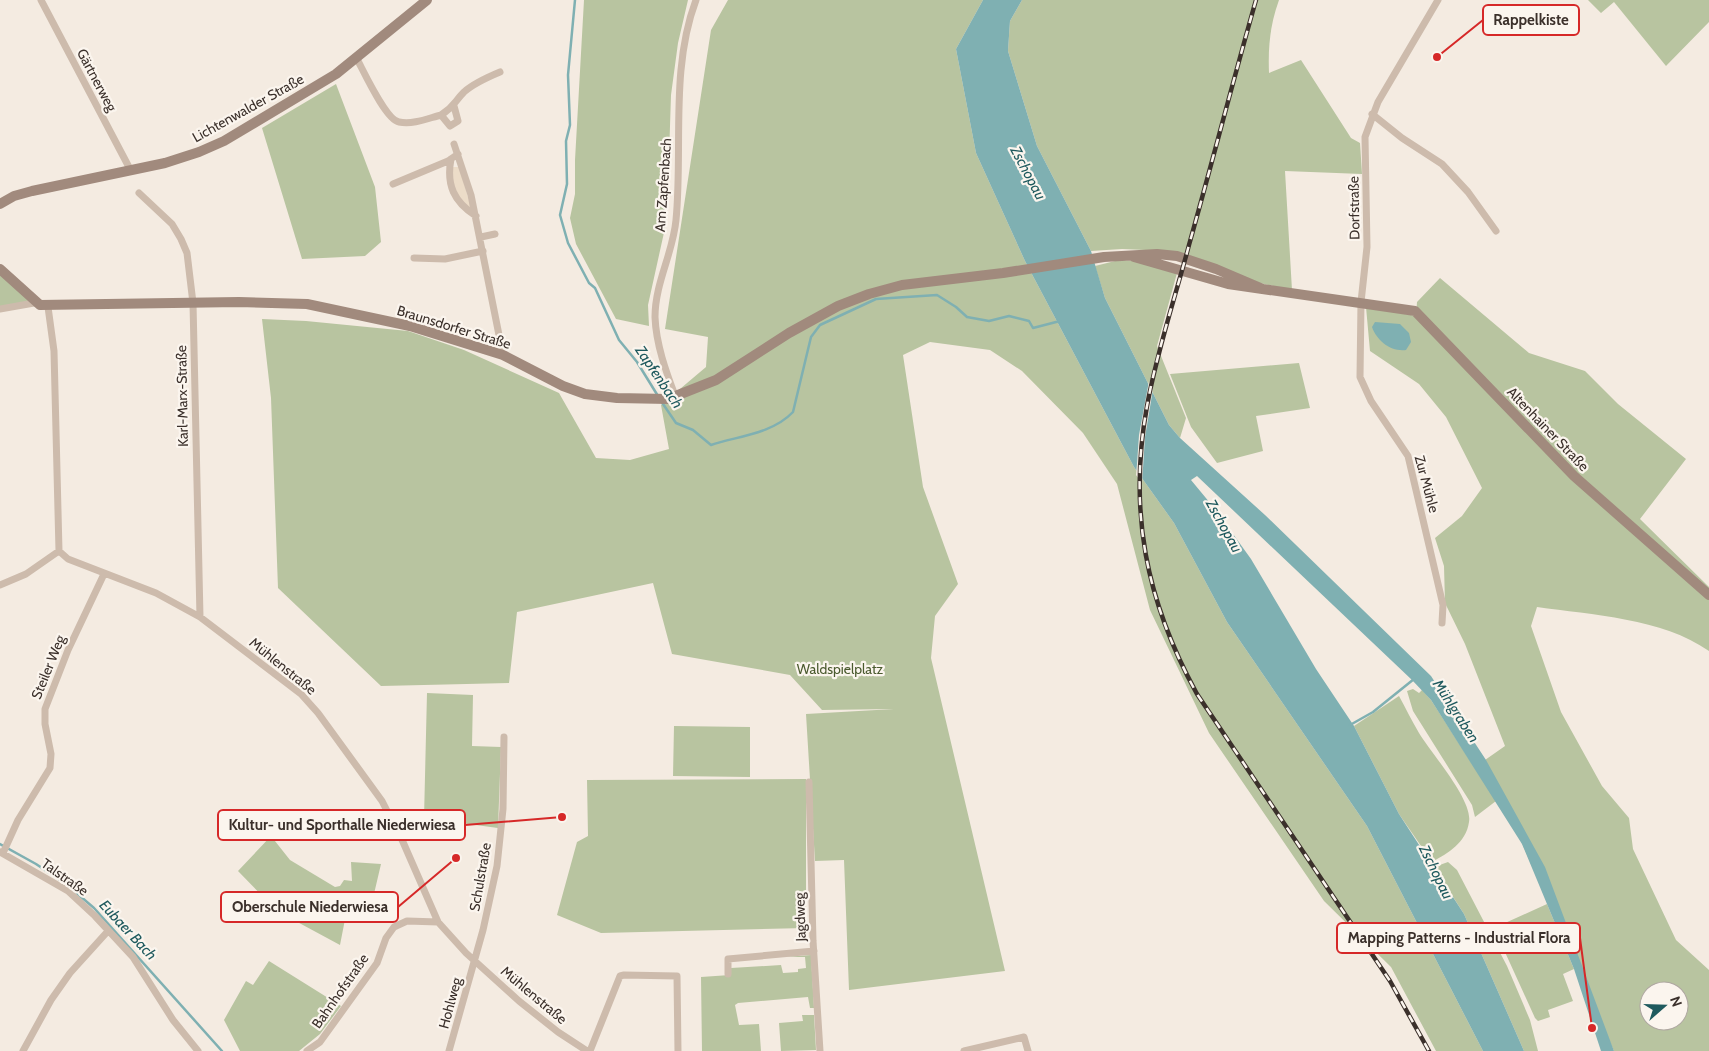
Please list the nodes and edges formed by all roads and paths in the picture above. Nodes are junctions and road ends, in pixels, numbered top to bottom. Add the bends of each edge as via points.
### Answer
1 (41, 0) edge
2 (427, 0) edge
3 (696, 0) edge
4 (1438, 0) edge
5 (356, 59) junction
6 (500, 72) dead end
7 (454, 106) junction
8 (1372, 114) junction
9 (441, 115) junction
10 (454, 144) dead end
11 (454, 156) junction
12 (131, 171) junction
13 (393, 184) dead end
14 (139, 193) dead end
15 (0, 204) edge
16 (476, 216) junction
17 (1496, 231) dead end
18 (495, 234) dead end
19 (481, 238) junction
20 (484, 251) junction
21 (414, 258) dead end
22 (0, 270) edge
23 (1361, 302) junction
24 (34, 303) junction
25 (193, 303) junction
26 (48, 307) junction
27 (0, 308) edge
28 (503, 355) junction
29 (672, 398) junction
30 (59, 552) junction
31 (104, 574) junction
32 (0, 584) edge
33 (1709, 595) edge
34 (200, 617) junction
35 (1442, 623) dead end
36 (504, 737) dead end
37 (809, 782) dead end
38 (2, 851) edge
39 (438, 922) junction
40 (108, 931) junction
41 (814, 951) junction
42 (474, 960) junction
43 (728, 974) dead end
44 (22, 1051) edge
45 (198, 1051) edge
46 (307, 1051) edge
47 (449, 1051) edge
48 (589, 1051) edge
49 (678, 1051) edge
50 (820, 1051) edge
51 (964, 1051) edge
52 (1028, 1051) edge

1 - 12 street, Gärtnerweg
2 - 5 street, Lichtenwalder Straße
3 - 29 street, Am Zapfenbach via 685,42 680,87 676,221 655,301 657,339
4 - 8 street, Dorfstraße
5 - 9 street via 388,113 397,122 408,123
5 - 12 street, Lichtenwalder Straße via 224,141 190,155
6 - 7 street via 464,92
7 - 9 street
7 - 9 street via 458,114 455,124 450,126
8 - 17 street via 1442,164 1468,192
8 - 23 street, Dorfstraße via 1364,142 1367,247
10 - 11 street
11 - 13 street
11 - 16 street
11 - 16 street via 451,179 456,200
12 - 15 street, Lichtenwalder Straße via 32,191
14 - 25 street, Karl-Marx-Straße via 172,224 181,239 187,253
16 - 19 street
18 - 19 street
19 - 20 street
20 - 21 street via 445,258
20 - 28 street
22 - 24 street, Braunsdorfer Straße
23 - 29 street, Braunsdorfer Straße via 1228,284 1122,254 1104,256 902,285 854,299 788,333 716,380
23 - 33 street, Altenhainer Straße via 1412,310 1421,315 1574,476
23 - 35 street, Zur Mühle via 1360,376 1371,401 1408,456 1443,605
24 - 26 street, Braunsdorfer Straße
24 - 27 street, Braunsdorfer Straße
25 - 26 street, Braunsdorfer Straße
25 - 28 street, Braunsdorfer Straße via 307,304 410,326
25 - 34 street, Karl-Marx-Straße
26 - 30 street via 54,351
28 - 29 street, Braunsdorfer Straße via 585,394 617,398
30 - 31 street, Mühlenstraße
30 - 32 street via 26,574
31 - 34 street, Mühlenstraße via 156,593
31 - 38 street, Steiler Weg via 68,650 45,709 50,768
34 - 39 street, Mühlenstraße via 301,694 318,713 382,801 404,842
36 - 42 street, Schulstraße via 503,809 497,866 484,930
37 - 41 street, Jagdweg
38 - 40 street, Talstraße via 68,891
39 - 42 street, Mühlenstraße
39 - 46 street, Bahnhofstraße via 407,921 394,927 386,938 377,964 320,1042
40 - 44 street via 70,973
40 - 45 street, Talstraße via 133,957 173,1020
41 - 43 street via 728,959
41 - 50 street, Jagdweg
42 - 47 street, Hohlweg
42 - 48 street, Mühlenstraße via 558,1032
48 - 49 street, Mühlenstraße via 620,976 624,975 677,976
51 - 52 street via 1024,1037

